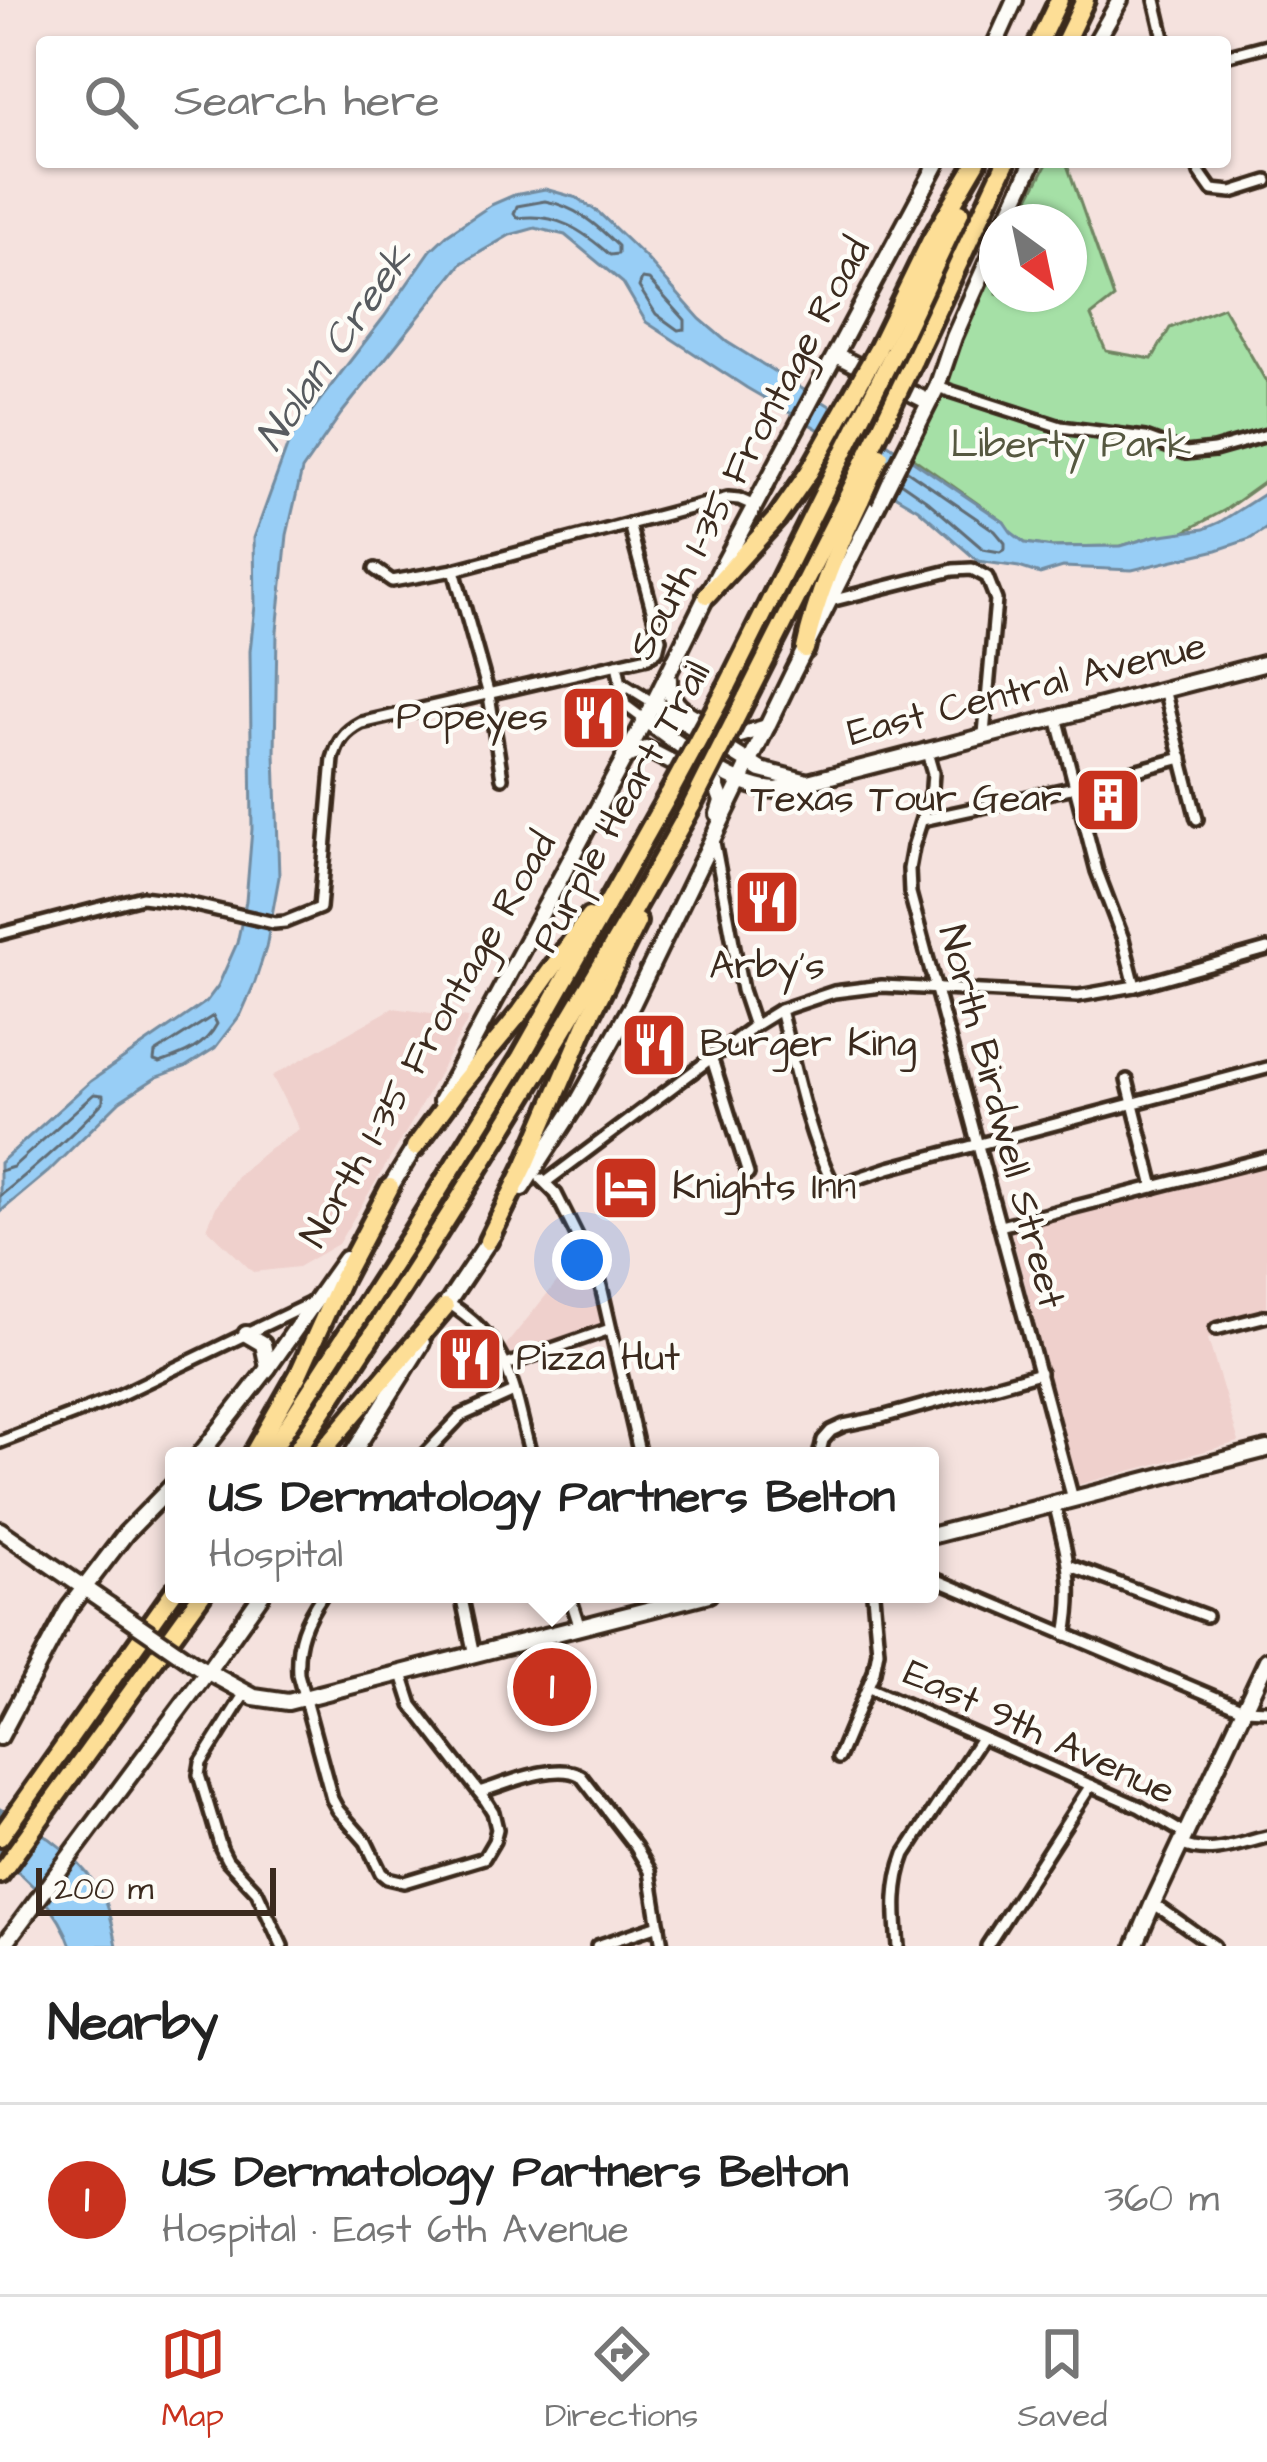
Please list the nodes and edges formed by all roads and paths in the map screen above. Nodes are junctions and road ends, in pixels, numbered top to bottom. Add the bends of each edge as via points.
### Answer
1 (1015, 0) edge
2 (1059, 0) edge
3 (1085, 0) edge
4 (1120, 0) edge
5 (1155, 0) edge
6 (999, 36) edge
7 (1042, 36) edge
8 (1068, 36) edge
9 (1099, 36) edge
10 (1164, 36) edge
11 (1267, 45) edge
12 (1231, 54) edge
13 (935, 168) edge
14 (977, 168) edge
15 (1003, 168) edge
16 (1030, 168) edge
17 (1199, 168) edge
18 (1267, 181) edge
19 (1013, 204) edge
20 (979, 281) edge
21 (886, 350) junction
22 (836, 355) junction
23 (937, 387) junction
24 (926, 408) junction
25 (1267, 430) edge
26 (854, 497) junction
27 (755, 506) junction
28 (629, 524) junction
29 (375, 569) dead end
30 (454, 570) junction
31 (707, 595) junction
32 (830, 601) junction
33 (805, 649) junction
34 (679, 652) junction
35 (1267, 663) edge
36 (616, 664) junction
37 (620, 682) junction
38 (1164, 689) junction
39 (489, 694) junction
40 (654, 703) junction
41 (1057, 717) junction
42 (645, 720) junction
43 (767, 727) junction
44 (984, 734) junction
45 (926, 749) junction
46 (624, 757) junction
47 (1182, 758) junction
48 (748, 763) junction
49 (502, 778) dead end
50 (804, 781) junction
51 (739, 783) junction
52 (1075, 787) junction
53 (1197, 819) dead end
54 (922, 820) junction
55 (713, 837) junction
56 (645, 838) junction
57 (674, 838) junction
58 (0, 934) edge
59 (1267, 949) edge
60 (1135, 986) junction
61 (935, 988) junction
62 (780, 1010) junction
63 (754, 1026) junction
64 (712, 1059) junction
65 (1267, 1068) edge
66 (1126, 1080) dead end
67 (1133, 1103) junction
68 (978, 1144) junction
69 (415, 1147) junction
70 (1267, 1158) edge
71 (748, 1174) dead end
72 (538, 1178) junction
73 (390, 1187) junction
74 (1154, 1187) junction
75 (1000, 1226) junction
76 (488, 1241) junction
77 (318, 1300) junction
78 (446, 1305) junction
79 (1267, 1316) edge
80 (610, 1329) junction
81 (1216, 1329) dead end
82 (246, 1334) junction
83 (506, 1365) junction
84 (268, 1367) junction
85 (1040, 1373) junction
86 (514, 1392) junction
87 (0, 1442) edge
88 (206, 1447) edge
89 (257, 1447) edge
90 (274, 1447) edge
91 (299, 1447) edge
92 (326, 1447) edge
93 (357, 1447) edge
94 (431, 1447) edge
95 (529, 1447) edge
96 (638, 1447) edge
97 (822, 1447) edge
98 (1267, 1450) edge
99 (165, 1493) edge
100 (1073, 1499) junction
101 (1054, 1504) junction
102 (0, 1530) edge
103 (939, 1534) edge
104 (1071, 1566) junction
105 (939, 1581) edge
106 (85, 1587) junction
107 (166, 1603) edge
108 (196, 1603) edge
109 (255, 1603) edge
110 (318, 1603) edge
111 (463, 1603) edge
112 (572, 1603) edge
113 (662, 1603) edge
114 (874, 1603) edge
115 (1206, 1616) dead end
116 (580, 1628) junction
117 (1066, 1635) junction
118 (474, 1655) junction
119 (1267, 1660) edge
120 (203, 1670) junction
121 (402, 1674) junction
122 (868, 1688) junction
123 (245, 1693) junction
124 (304, 1700) junction
125 (1244, 1709) junction
126 (1267, 1711) edge
127 (0, 1736) edge
128 (981, 1738) junction
129 (838, 1758) dead end
130 (1091, 1785) junction
131 (479, 1792) junction
132 (0, 1837) edge
133 (1267, 1837) edge
134 (1182, 1839) junction
135 (0, 1874) edge
136 (1153, 1903) junction
137 (659, 1925) junction
138 (3, 1946) edge
139 (282, 1946) edge
140 (597, 1946) edge
141 (662, 1946) edge
142 (898, 1946) edge
143 (987, 1946) edge
144 (1135, 1946) edge
145 (1214, 1946) edge

1 - 6 main road
2 - 7 highway
3 - 8 highway
4 - 9 main road
5 - 10 street
11 - 12 street
13 - 22 main road, South I-35 Frontage Road
14 - 21 highway, Purple Heart Trail
15 - 26 highway, bridge via 912,365 884,446
16 - 19 main road
17 - 18 street via 1212,190
20 - 23 main road
21 - 31 highway, bridge via 777,518
21 - 56 highway, Purple Heart Trail, bridge via 829,482
22 - 24 main road
22 - 27 main road, South I-35 Frontage Road
23 - 24 main road
23 - 25 street via 1061,427 1144,438 1186,453
24 - 32 main road
26 - 33 highway
26 - 57 highway, Purple Heart Trail, bridge
27 - 28 street via 728,498
27 - 31 main road, South I-35 Frontage Road
28 - 30 street
28 - 36 street via 660,647
29 - 30 street via 392,580
30 - 39 street
31 - 34 main road, South I-35 Frontage Road
32 - 33 main road
32 - 44 street via 953,570 987,578 995,600
33 - 43 main road
34 - 40 main road, South I-35 Frontage Road
34 - 43 main road via 668,691 682,710 740,735
35 - 38 main road, East Central Avenue
36 - 37 street
36 - 39 street
37 - 40 street, East Central Avenue
37 - 42 street via 625,705
38 - 41 main road, East Central Avenue
38 - 47 street
39 - 49 street
39 - 58 street via 347,731 333,759 320,908 274,923 142,897
40 - 42 main road, North I-35 Frontage Road
40 - 48 main road, East Central Avenue
41 - 44 main road, East Central Avenue
41 - 52 street
42 - 46 main road, North I-35 Frontage Road
42 - 51 main road
43 - 48 main road
44 - 45 main road, East Central Avenue
45 - 50 main road, East Central Avenue
45 - 54 street, North Birdwell Street via 932,788
46 - 55 main road via 646,749 716,785 722,800
46 - 69 main road, North I-35 Frontage Road
47 - 52 street
47 - 53 street
48 - 50 main road, East Central Avenue
48 - 51 main road
50 - 51 main road, East Central Avenue via 777,790
51 - 55 main road
52 - 54 street
52 - 60 street
54 - 61 street, North Birdwell Street via 910,893
55 - 63 street
55 - 72 main road
56 - 69 highway
56 - 90 highway, Purple Heart Trail via 521,1057
57 - 76 highway
57 - 91 highway, Purple Heart Trail via 434,1243
59 - 60 street
60 - 61 street via 1078,996
61 - 62 street via 850,989
61 - 68 street, North Birdwell Street
62 - 63 street
62 - 68 street via 832,1182
63 - 64 street
64 - 71 street
64 - 72 street
65 - 67 street
66 - 67 street
67 - 68 street
67 - 74 street
68 - 75 street, North Birdwell Street
69 - 73 main road, North I-35 Frontage Road
70 - 74 street
72 - 76 main road
72 - 80 street via 558,1197 594,1267
73 - 77 main road, North I-35 Frontage Road
73 - 89 highway
74 - 75 street
75 - 85 street, North Birdwell Street
76 - 78 main road
77 - 82 street
77 - 84 main road, North I-35 Frontage Road
78 - 83 street via 472,1318
78 - 92 highway
78 - 93 main road
79 - 81 street
80 - 83 street
80 - 96 street
82 - 84 main road via 263,1344
82 - 87 street
83 - 86 street
84 - 88 main road, North I-35 Frontage Road
85 - 97 street via 844,1425
85 - 100 street, North Birdwell Street
86 - 94 street via 460,1416
86 - 95 street
98 - 100 main road
99 - 106 main road
100 - 101 main road
101 - 103 main road
101 - 104 street
102 - 106 main road
104 - 115 street
104 - 117 street
105 - 117 street
106 - 120 main road, bridge
106 - 127 main road
107 - 132 highway
108 - 135 highway
109 - 120 main road
110 - 124 street via 298,1645
111 - 118 street
112 - 116 street
113 - 116 main road
114 - 122 street via 878,1651
116 - 118 main road
117 - 125 street
118 - 121 main road
119 - 125 main road
120 - 123 main road
120 - 138 main road
121 - 124 main road
121 - 131 street via 412,1705
122 - 128 street, East 9th Avenue
122 - 129 street
123 - 124 main road
123 - 139 street via 199,1774 221,1848 257,1892
124 - 131 street via 327,1788 387,1878 443,1872 488,1852 496,1820
125 - 126 street
125 - 134 main road
128 - 130 street, East 9th Avenue
128 - 142 street via 905,1854 894,1909
130 - 134 street, East 9th Avenue via 1140,1807
130 - 143 street
131 - 137 street via 576,1772 645,1862
133 - 134 street, East 9th Avenue via 1211,1851
134 - 136 main road
136 - 144 main road
136 - 145 street
137 - 140 street
137 - 141 street

